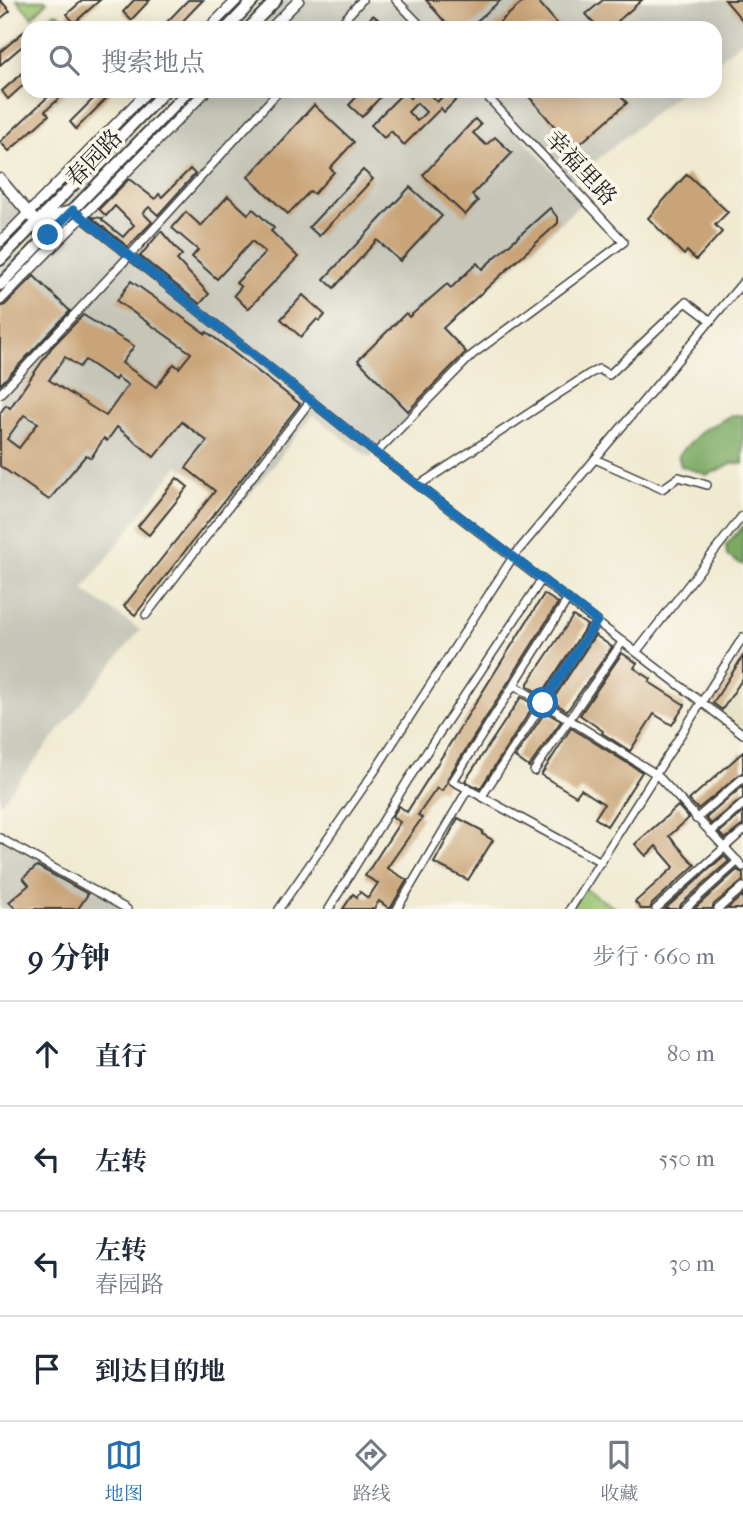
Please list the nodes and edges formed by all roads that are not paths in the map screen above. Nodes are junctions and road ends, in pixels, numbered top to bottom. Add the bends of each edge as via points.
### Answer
1 (237, 0) edge
2 (254, 0) edge
3 (276, 0) edge
4 (299, 0) edge
5 (362, 0) edge
6 (396, 0) edge
7 (216, 21) edge
8 (234, 21) edge
9 (256, 21) edge
10 (278, 21) edge
11 (343, 21) edge
12 (416, 21) edge
13 (141, 98) edge
14 (158, 98) edge
15 (182, 98) edge
16 (199, 98) edge
17 (273, 98) edge
18 (489, 98) edge
19 (0, 179) edge
20 (28, 213) junction
21 (77, 213) junction
22 (36, 222) junction
23 (0, 242) edge
24 (130, 256) junction
25 (0, 260) edge
26 (743, 282) edge
27 (0, 285) edge
28 (0, 300) edge
29 (711, 320) junction
30 (0, 394) edge
31 (311, 400) junction
32 (376, 453) junction
33 (596, 458) junction
34 (419, 485) junction
35 (707, 485) dead end
36 (742, 516) edge
37 (513, 557) junction
38 (542, 579) junction
39 (568, 599) junction
40 (146, 615) dead end
41 (597, 621) junction
42 (743, 637) edge
43 (623, 641) junction
44 (637, 652) junction
45 (514, 685) junction
46 (702, 702) junction
47 (543, 703) junction
48 (570, 720) junction
49 (743, 734) edge
50 (534, 771) dead end
51 (656, 774) junction
52 (743, 778) edge
53 (468, 789) junction
54 (482, 796) junction
55 (743, 804) edge
56 (696, 818) junction
57 (743, 831) edge
58 (710, 833) junction
59 (0, 838) edge
60 (724, 847) junction
61 (601, 862) junction
62 (740, 864) edge
63 (743, 887) edge
64 (127, 909) edge
65 (279, 909) edge
66 (329, 909) edge
67 (397, 909) edge
68 (570, 909) edge
69 (656, 909) edge
70 (685, 909) edge
71 (718, 909) edge

1 - 7 street
2 - 8 main road
3 - 9 main road
4 - 10 street
5 - 11 street
6 - 12 street
13 - 20 street
14 - 22 main road, 春园路
15 - 21 main road, 春园路
16 - 21 street
17 - 24 street
18 - 32 street, 幸福里路 via 624,242 472,355
19 - 20 main road
20 - 22 main road
20 - 23 street
21 - 22 main road
21 - 24 street
21 - 27 main road, 春园路
21 - 28 street
22 - 25 main road, 春园路
24 - 30 street
24 - 31 street
26 - 29 street
29 - 33 street
29 - 34 street via 686,302 609,375 599,369 589,374
31 - 32 street
31 - 40 street
32 - 34 street
33 - 35 street via 662,489 679,477
33 - 37 street
34 - 37 street
36 - 44 street
37 - 38 street
37 - 65 street
38 - 39 street
38 - 66 street via 408,780
39 - 41 street
39 - 45 street
41 - 43 street
41 - 47 street
42 - 46 street
43 - 44 street
43 - 48 street
44 - 46 street
45 - 47 street
45 - 53 street via 453,781
46 - 49 street
46 - 51 street
47 - 48 street
47 - 54 street
48 - 50 street
48 - 51 street
51 - 56 street
51 - 61 street
52 - 56 street
53 - 54 street
53 - 67 street
54 - 61 street
55 - 58 street
56 - 58 street
57 - 60 street
58 - 60 street
59 - 64 street
60 - 62 street
60 - 69 street
61 - 68 street
62 - 70 street
63 - 71 street

